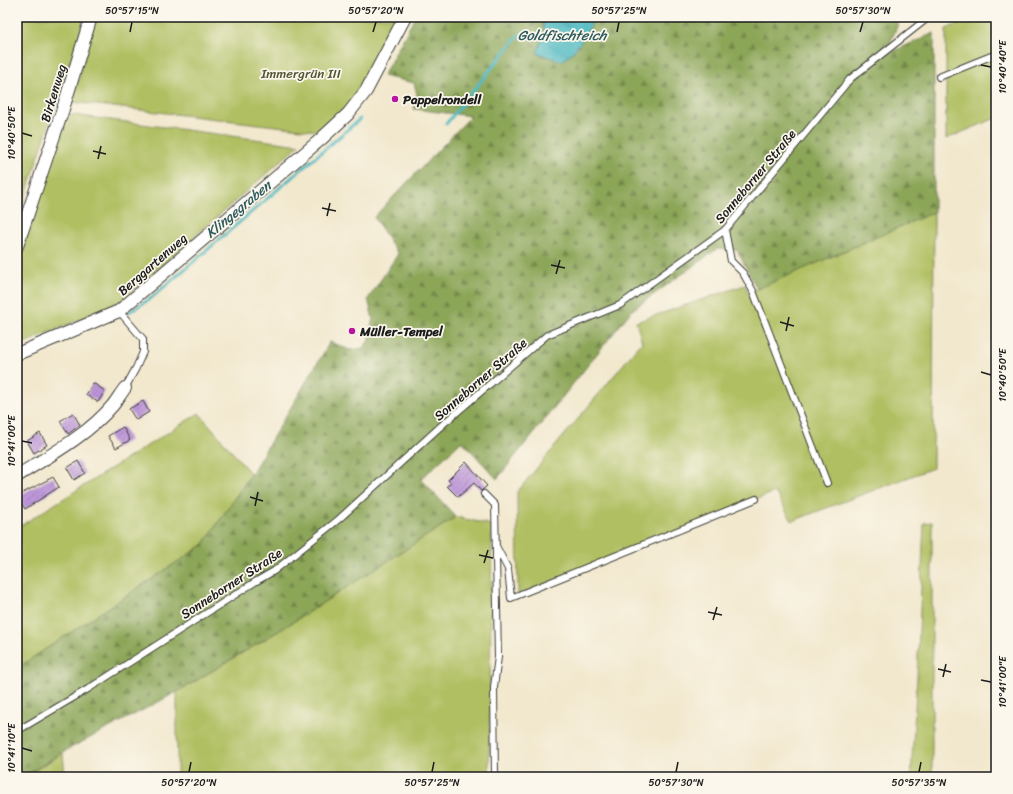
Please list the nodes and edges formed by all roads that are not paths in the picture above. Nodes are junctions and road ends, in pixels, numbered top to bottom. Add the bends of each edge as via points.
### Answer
1 (91, 17) edge
2 (405, 17) edge
3 (930, 17) edge
4 (996, 54) edge
5 (939, 77) dead end
6 (725, 230) junction
7 (17, 246) edge
8 (119, 311) junction
9 (17, 354) edge
10 (125, 388) joint
11 (17, 476) edge
12 (827, 483) dead end
13 (484, 494) dead end
14 (756, 499) dead end
15 (496, 546) junction
16 (17, 731) edge
17 (495, 777) edge

1 - 7 street, Birkenweg
2 - 8 street, Berggartenweg via 366,91 348,114
3 - 6 lane, Sonneborner Straße via 850,79
4 - 5 lane
6 - 12 lane via 731,261 743,273 753,291
6 - 16 lane, Sonneborner Straße via 620,305 547,335 442,425 339,519 274,571
8 - 9 street, Berggartenweg
8 - 10 lane via 143,339 143,352
10 - 11 street via 99,419 62,448
13 - 15 lane via 495,506
14 - 15 lane via 511,598 508,569
15 - 17 lane via 498,657 494,687

